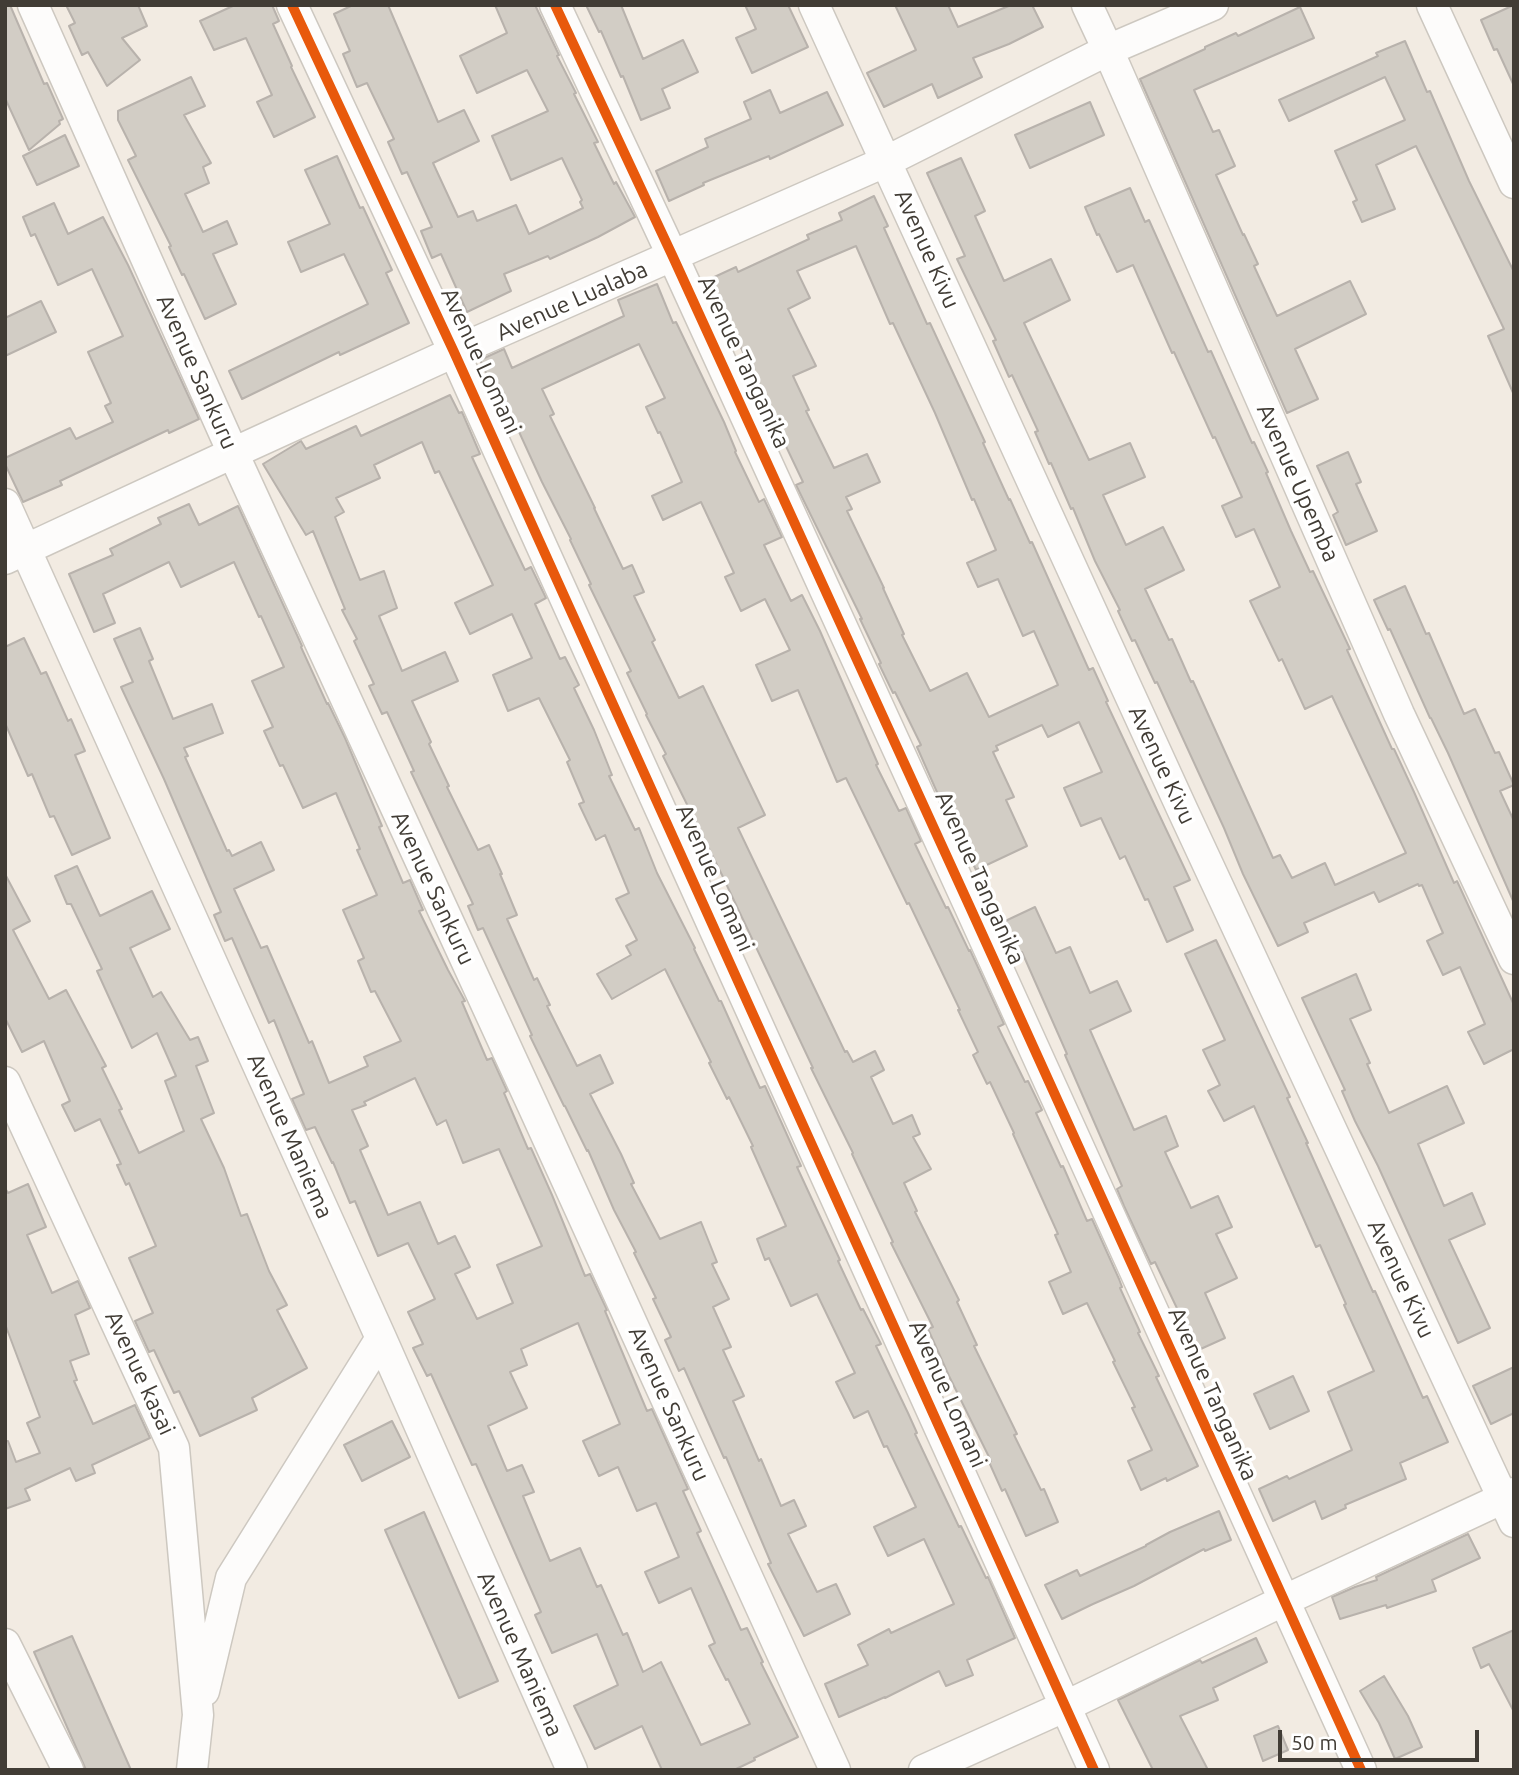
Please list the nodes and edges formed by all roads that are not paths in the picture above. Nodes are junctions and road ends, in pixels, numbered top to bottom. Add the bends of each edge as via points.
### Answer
1 (33, 5) edge
2 (292, 5) edge
3 (555, 5) edge
4 (814, 5) edge
5 (1087, 5) edge
6 (1213, 5) edge
7 (1432, 5) edge
8 (1108, 50) junction
9 (887, 161) junction
10 (1514, 183) edge
11 (673, 257) junction
12 (454, 352) junction
13 (233, 453) junction
14 (5, 503) edge
15 (16, 554) edge
16 (1514, 959) edge
17 (5, 1082) edge
18 (381, 1338) junction
19 (1510, 1504) edge
20 (1283, 1601) junction
21 (5, 1644) edge
22 (1066, 1706) junction
23 (198, 1715) junction
24 (68, 1770) edge
25 (192, 1770) edge
26 (572, 1770) edge
27 (835, 1770) edge
28 (924, 1770) edge
29 (1094, 1770) edge
30 (1361, 1770) edge

1 - 13 street, Avenue Sankuru
2 - 12 street, Avenue Lomani
3 - 11 street, Avenue Tanganika
4 - 9 street, Avenue Kivu
5 - 8 street, Avenue Upemba
6 - 8 street, Avenue Lualaba
7 - 10 street
8 - 9 street, Avenue Lualaba
8 - 16 street, Avenue Upemba via 1399,714
9 - 11 street, Avenue Lualaba
9 - 19 street, Avenue Kivu via 1183,811
11 - 12 street, Avenue Lualaba
11 - 20 street, Avenue Tanganika
12 - 13 street, Avenue Lualaba
12 - 22 street, Avenue Lomani
13 - 15 street, Avenue Lualaba
13 - 27 street, Avenue Sankuru
14 - 15 street, Avenue Maniema
15 - 18 street, Avenue Maniema
17 - 23 street, Avenue kasai via 174,1448
18 - 23 street via 231,1578
18 - 26 street, Avenue Maniema
19 - 20 street
20 - 22 street
20 - 30 street, Avenue Tanganika
21 - 24 street
22 - 28 street
22 - 29 street, Avenue Lomani
23 - 25 street, Avenue kasai

